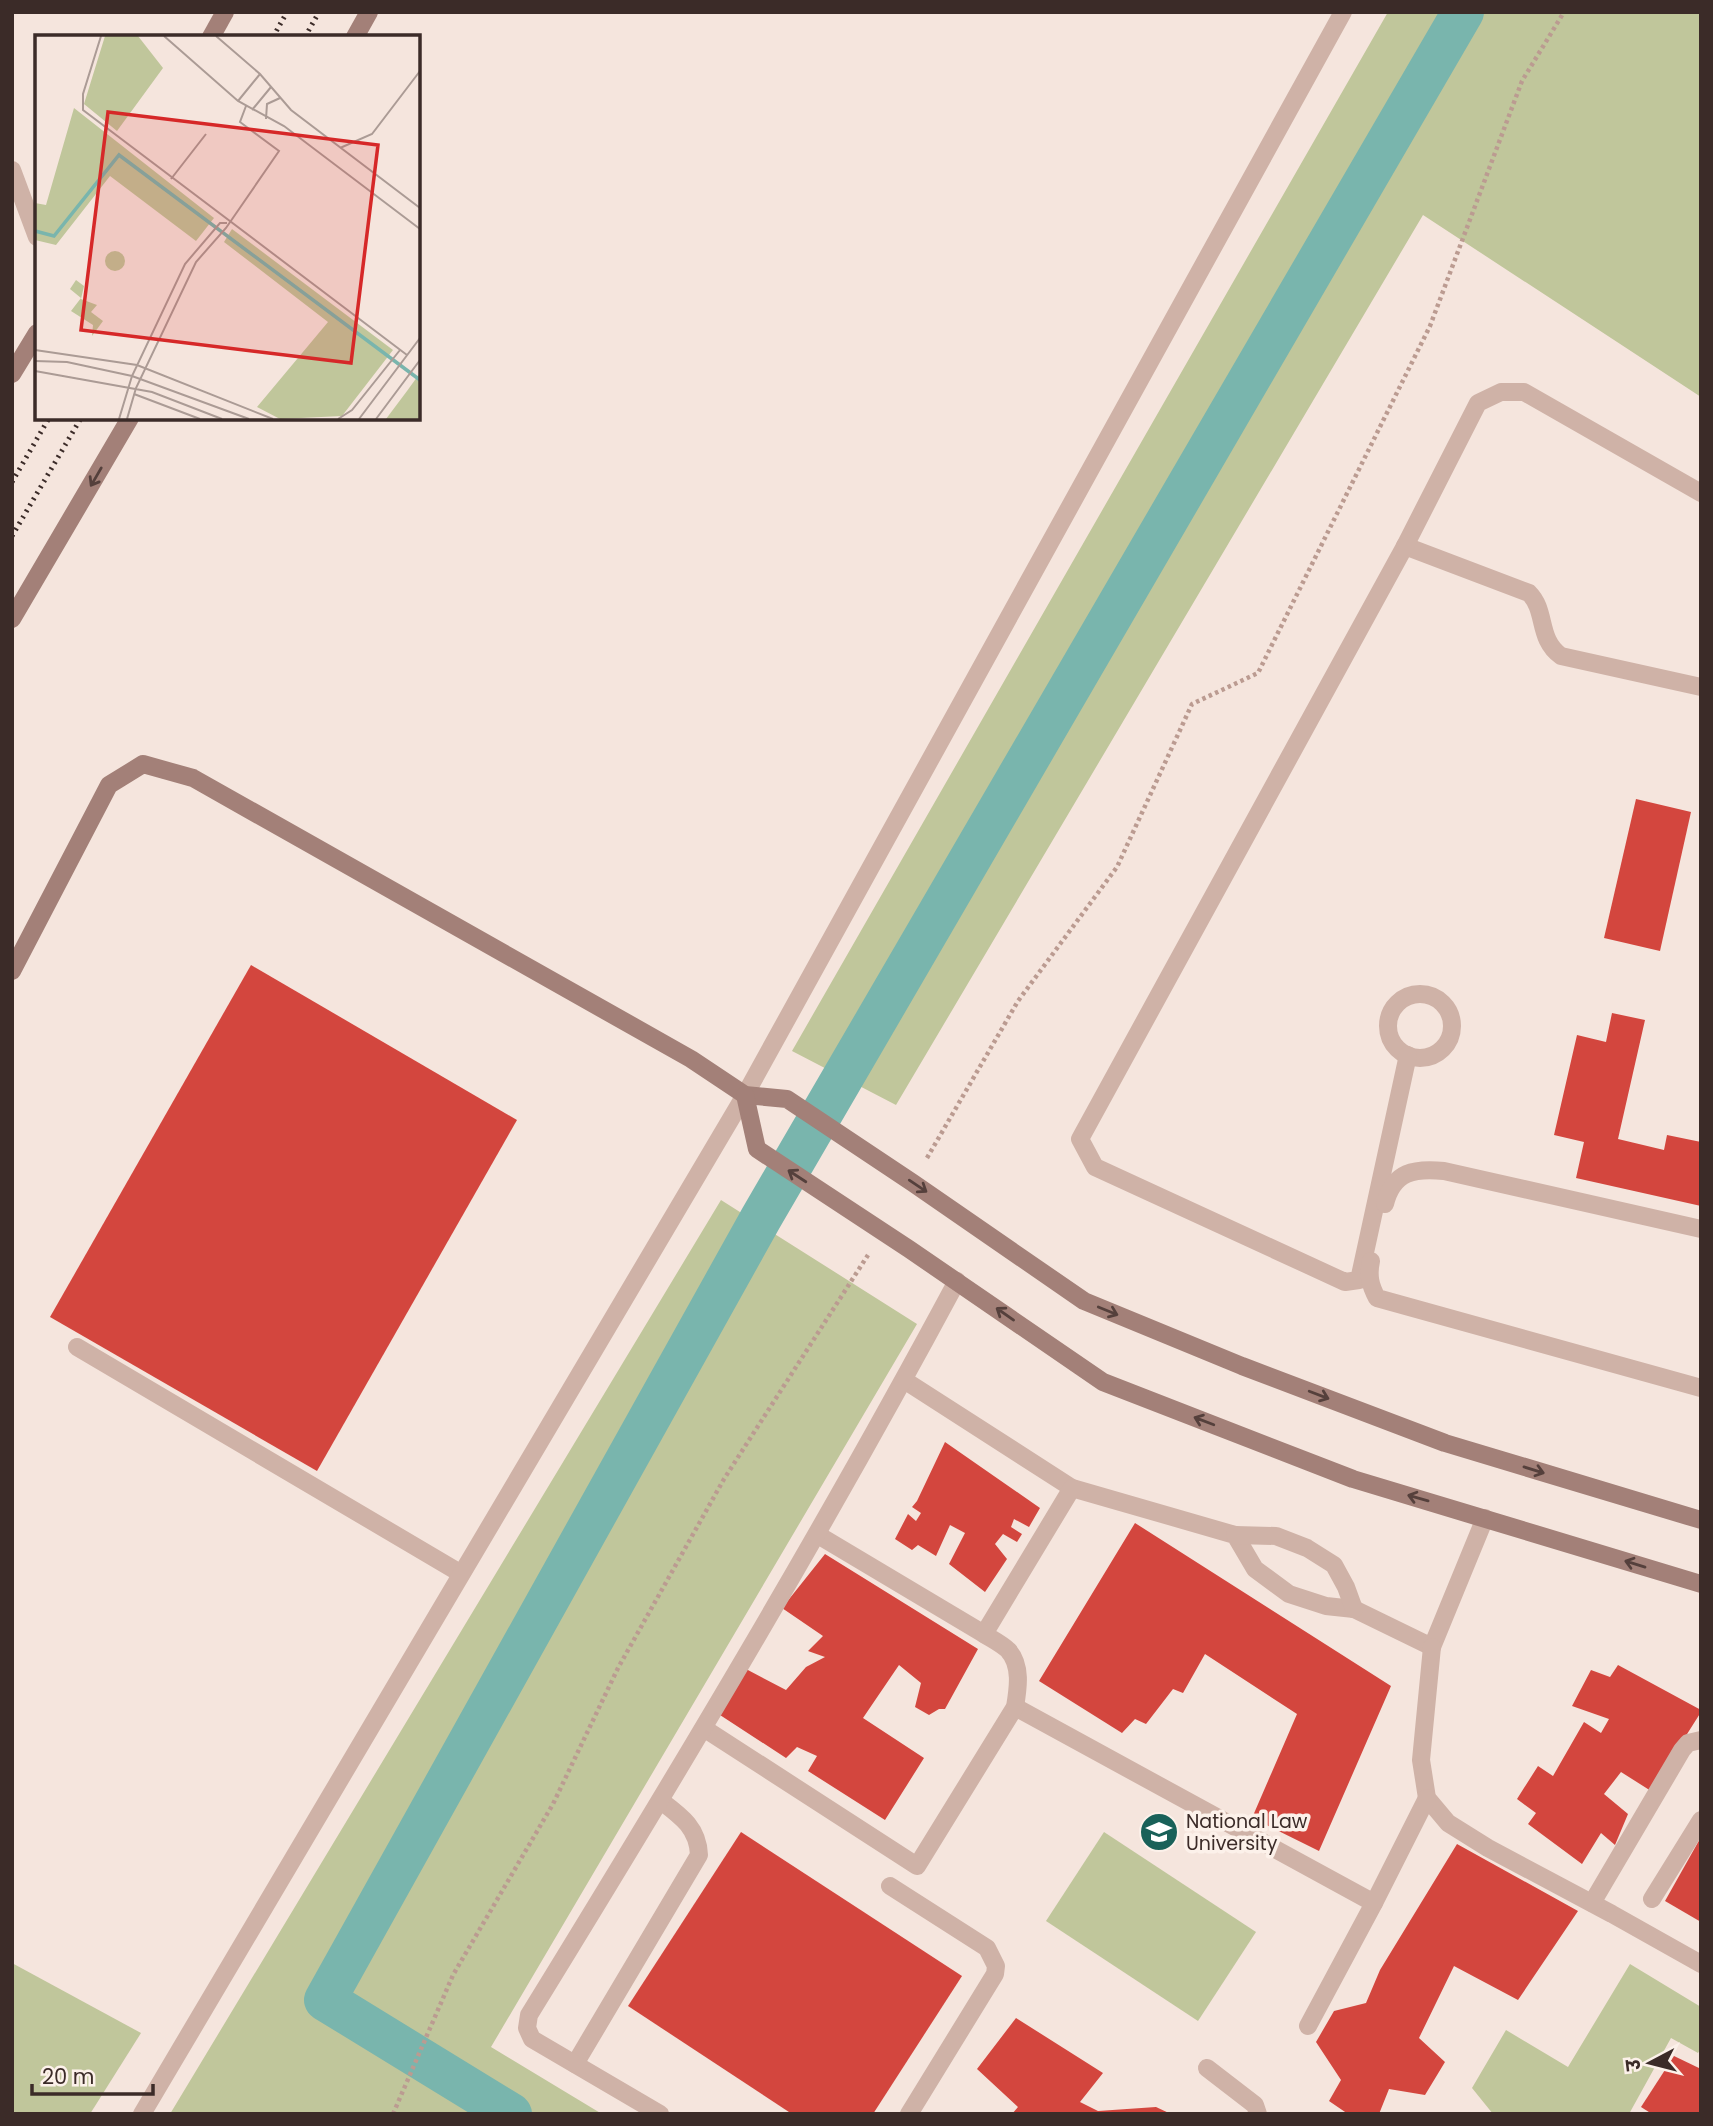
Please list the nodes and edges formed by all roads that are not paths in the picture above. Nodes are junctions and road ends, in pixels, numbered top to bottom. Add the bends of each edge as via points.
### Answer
1 (225, 12) edge
2 (369, 12) edge
3 (1343, 12) edge
4 (212, 35) edge
5 (356, 35) edge
6 (13, 174) edge
7 (35, 232) edge
8 (35, 336) edge
9 (12, 374) edge
10 (129, 420) edge
11 (1701, 493) edge
12 (1405, 546) junction
13 (12, 619) edge
14 (1701, 687) edge
15 (12, 971) edge
16 (1408, 1055) dead end
17 (745, 1095) junction
18 (1701, 1229) edge
19 (957, 1282) junction
20 (77, 1348) dead end
21 (904, 1380) junction
22 (1701, 1388) edge
23 (1072, 1488) junction
24 (1485, 1518) junction
25 (1701, 1520) edge
26 (818, 1535) junction
27 (1235, 1535) junction
28 (460, 1573) junction
29 (1701, 1584) edge
30 (1354, 1609) junction
31 (984, 1634) junction
32 (1432, 1647) junction
33 (1015, 1707) junction
34 (705, 1729) junction
35 (1701, 1740) edge
36 (1427, 1798) junction
37 (661, 1801) junction
38 (1701, 1820) edge
39 (890, 1886) dead end
40 (1652, 1899) dead end
41 (1374, 1903) junction
42 (1592, 1903) junction
43 (1701, 1964) edge
44 (1308, 2026) dead end
45 (575, 2064) junction
46 (1207, 2068) dead end
47 (142, 2114) edge
48 (660, 2114) edge
49 (909, 2114) edge
50 (1258, 2114) edge

1 - 4 street
2 - 5 street
3 - 17 street
6 - 7 street
8 - 9 street
10 -> 13 street
11 - 12 street via 1524,392 1501,392 1478,404
12 - 14 street via 1529,593 1536,600 1547,642 1561,656
12 - 16 street via 1080,1139 1095,1167 1345,1282 1359,1280
15 - 17 street via 109,785 143,764 193,778 691,1059
19 -> 17 street via 757,1149
17 -> 25 street via 787,1099 1084,1301 1446,1443
17 - 28 street
18 - 22 street via 1422,1169 1406,1173 1392,1185 1369,1272 1377,1298
19 - 21 street
24 -> 19 street via 1353,1479 1103,1382
20 - 28 street
21 - 23 street
21 - 26 street
23 - 27 street
23 - 31 street
29 -> 24 street
24 - 32 street
26 - 31 street
26 - 34 street
27 - 30 street via 1255,1569 1289,1594
27 - 30 street via 1276,1536 1307,1548 1334,1565
28 - 47 street
30 - 32 street
31 - 33 street via 1009,1651 1016,1665
32 - 36 street via 1421,1760
33 - 34 street via 917,1866
33 - 41 street
34 - 37 street
35 - 42 street via 1682,1750
36 - 41 street
36 - 42 street via 1448,1823
37 - 45 street via 688,1822 699,1855
37 - 45 street via 530,2015 527,2028 532,2039
38 - 40 street
39 - 49 street via 987,1948 996,1966
41 - 44 street
42 - 43 street
45 - 48 street
46 - 50 street via 1255,2105

